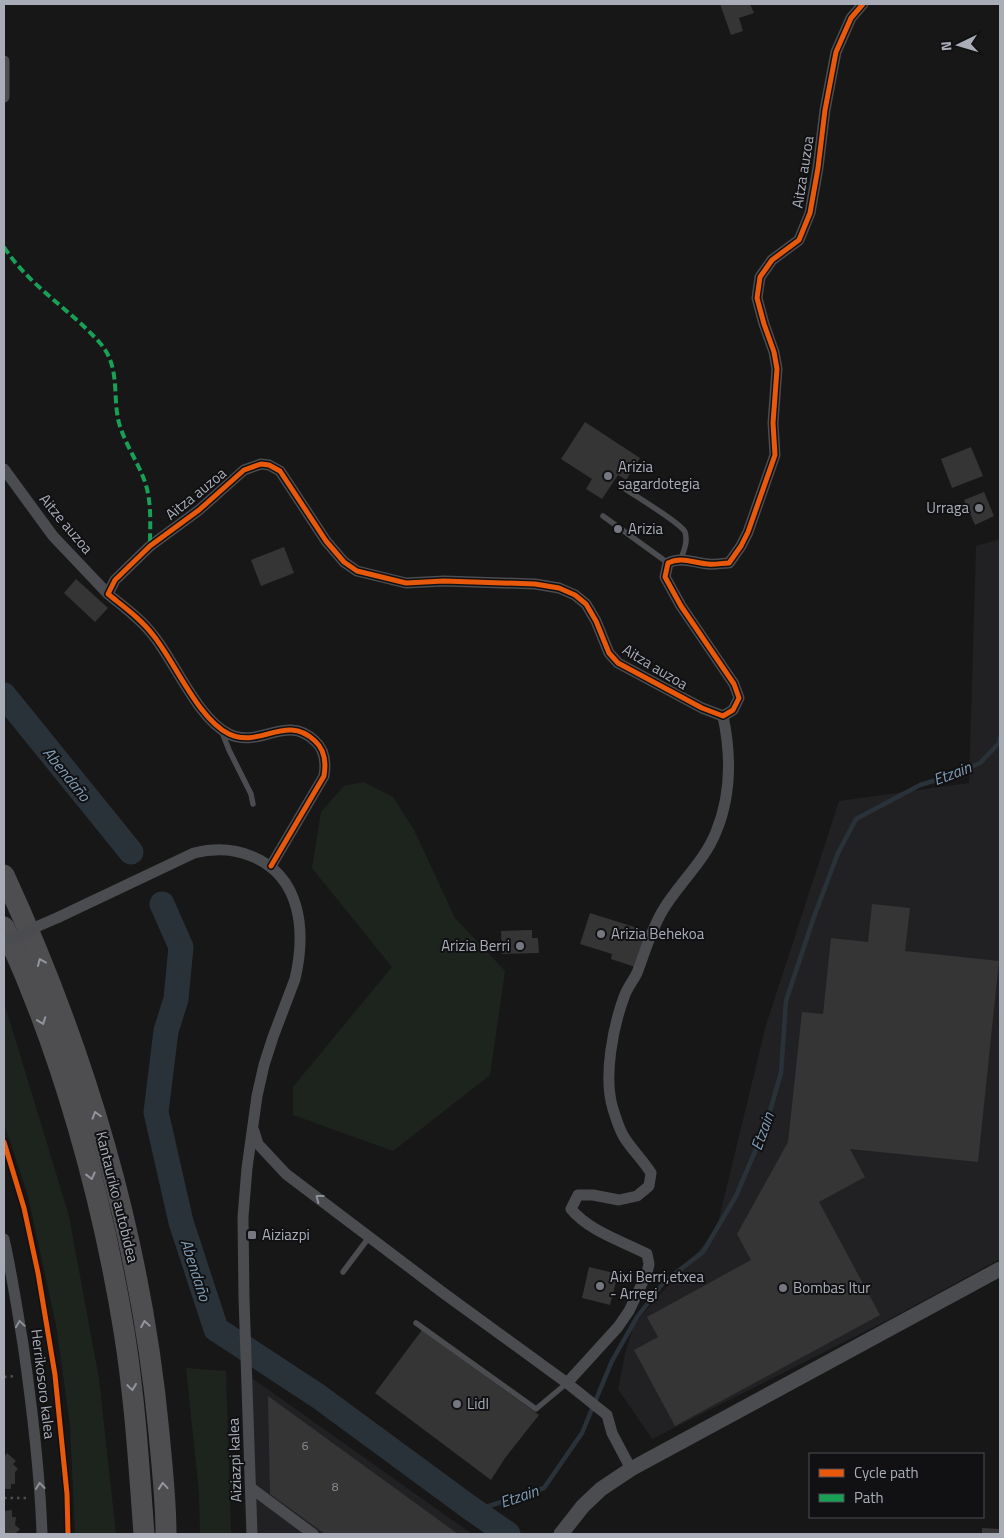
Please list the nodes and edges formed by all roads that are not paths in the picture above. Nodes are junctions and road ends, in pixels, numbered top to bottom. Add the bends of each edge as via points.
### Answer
1 (863, 4) edge
2 (4, 61) edge
3 (4, 97) edge
4 (4, 469) edge
5 (624, 488) dead end
6 (602, 516) dead end
7 (681, 559) junction
8 (668, 563) junction
9 (108, 594) junction
10 (723, 716) junction
11 (222, 730) junction
12 (253, 804) dead end
13 (271, 866) junction
14 (4, 875) edge
15 (4, 927) edge
16 (4, 941) edge
17 (252, 1126) junction
18 (370, 1236) junction
19 (5, 1245) edge
20 (1000, 1269) edge
21 (343, 1272) dead end
22 (416, 1323) dead end
23 (568, 1383) junction
24 (630, 1469) junction
25 (251, 1488) junction
26 (42, 1534) edge
27 (144, 1534) edge
28 (166, 1534) edge
29 (252, 1534) edge
30 (313, 1534) edge
31 (561, 1534) edge

1 - 7 street, Aitza auzoa via 852,18 836,52 810,213 799,240 772,260 760,277 757,298 777,370 775,455 748,532 729,563 710,564
2 - 3 street
4 - 9 street, Aitze auzoa via 53,536
5 - 7 lane via 684,530 687,543
6 - 8 lane
7 - 8 street, Aitza auzoa
8 - 10 street via 665,577 734,684 739,698 733,710
9 - 10 street, Aitza auzoa via 114,580 150,546 200,510 244,470 261,464 269,465 280,471 326,541 344,562 357,571 406,583 444,580 560,588 586,604 609,653 618,663
9 - 11 street via 153,635 203,711
10 - 23 street via 728,774 726,804 702,860 655,924 636,975 624,996 611,1050 609,1084 612,1107 623,1136 651,1173 649,1186 637,1196 618,1200 578,1195 571,1209 589,1225 647,1254 650,1264 629,1311 618,1327
11 - 12 lane
11 - 13 street via 236,737 251,738 282,730 298,730 322,750 324,776
13 - 16 street, bridge via 244,853 206,850
13 - 17 street, Aiziazpi kalea via 290,890 296,905 299,956 295,979 264,1065
28 -> 14 highway, Kantauriko autobidea via 154,1385 123,1214 88,1090 52,988
15 -> 27 highway, Kantauriko autobidea via 27,981 67,1095 100,1214 124,1332
18 -> 17 street via 286,1174 258,1144
17 - 25 street, Aiziazpi kalea via 243,1217
18 - 21 lane
18 - 23 street
26 -> 19 street, Herrikosoro kalea via 28,1380
20 - 24 street
22 - 23 lane via 536,1409
23 - 24 street via 607,1415 612,1434
24 - 31 street via 601,1489
25 - 29 street, Aiziazpi kalea
25 - 30 street

